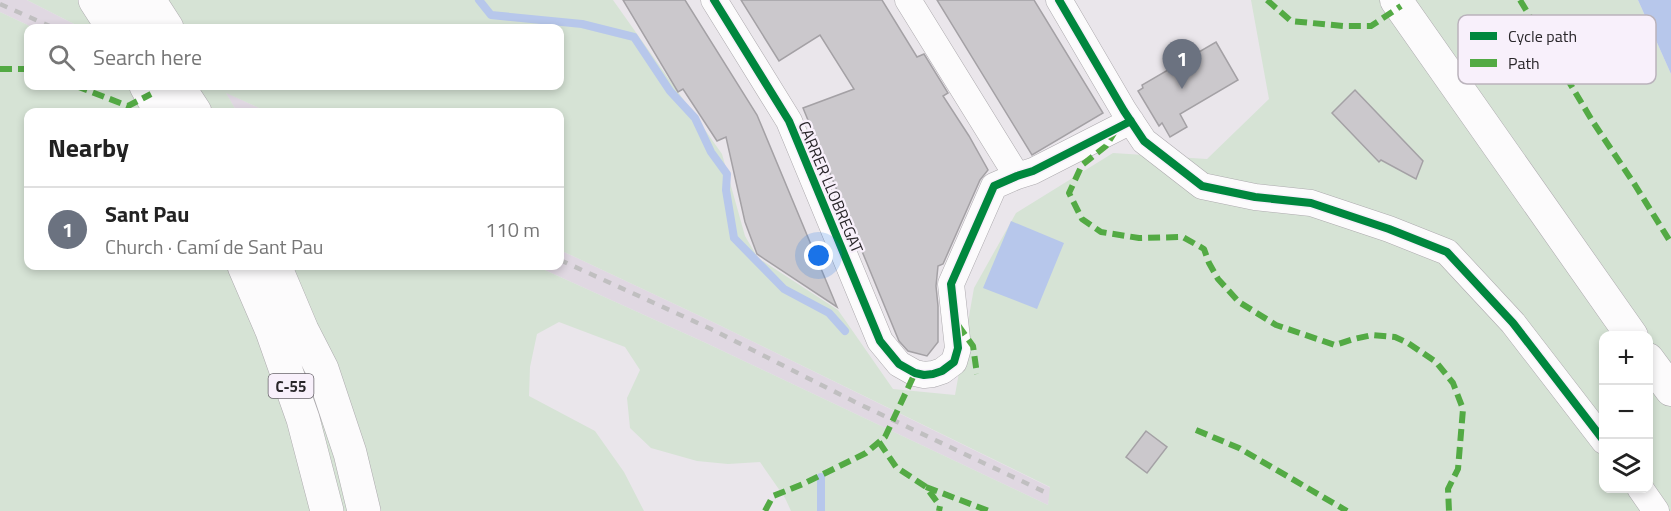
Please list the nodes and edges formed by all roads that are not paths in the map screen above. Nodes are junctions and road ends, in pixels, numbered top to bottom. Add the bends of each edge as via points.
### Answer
1 (95, 0) edge
2 (122, 0) edge
3 (149, 0) edge
4 (714, 0) edge
5 (908, 0) edge
6 (1059, 0) edge
7 (1396, 0) edge
8 (110, 24) edge
9 (137, 24) edge
10 (164, 24) edge
11 (148, 90) edge
12 (181, 90) edge
13 (203, 90) edge
14 (159, 108) edge
15 (192, 108) edge
16 (214, 108) edge
17 (1131, 121) junction
18 (1017, 176) junction
19 (245, 270) edge
20 (277, 270) edge
21 (290, 270) edge
22 (1628, 331) edge
23 (1653, 366) edge
24 (322, 369) junction
25 (1671, 390) edge
26 (1602, 439) edge
27 (1643, 493) edge
28 (327, 511) edge
29 (364, 511) edge
30 (1656, 511) edge

1 - 8 highway
2 - 9 highway
3 - 10 highway
4 - 18 street, CARRER LLOBREGAT via 789,121 880,341 899,364 915,373 933,374 954,362 958,348 951,284 994,186
5 - 18 street
6 - 17 street
7 - 22 main road
11 - 14 highway
12 - 15 highway
13 - 16 highway
17 - 18 street
17 - 26 street via 1144,141 1202,186 1311,203 1447,252 1514,323
19 - 28 highway, C-55 via 272,331 303,419
20 - 24 highway, C-55
21 - 24 highway
23 - 25 main road
24 - 29 highway, C-55 via 351,453
27 - 30 street

